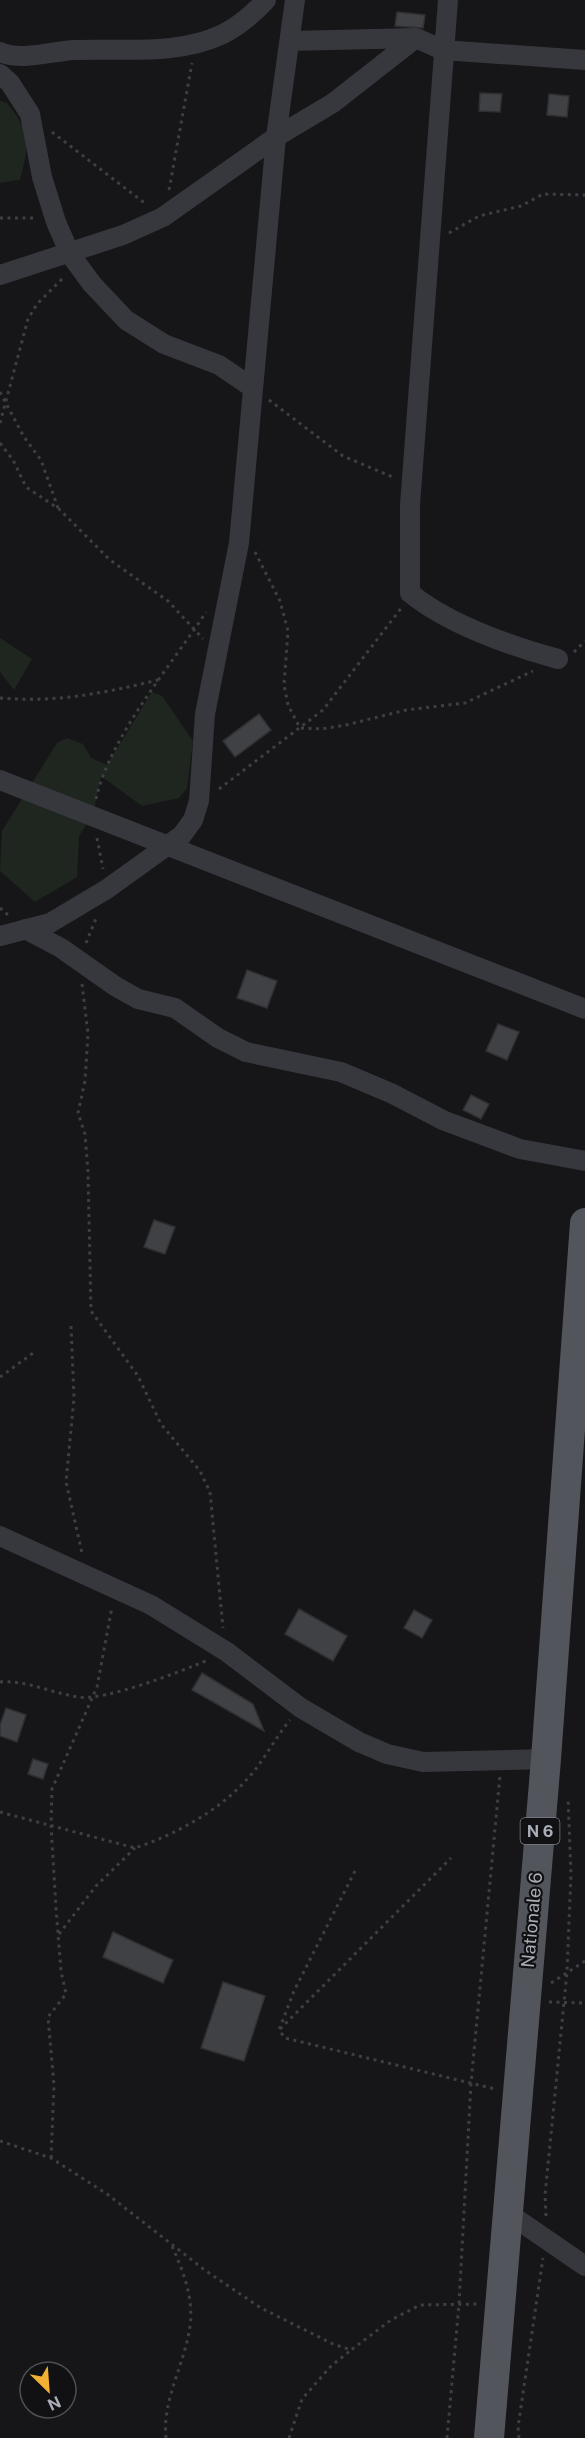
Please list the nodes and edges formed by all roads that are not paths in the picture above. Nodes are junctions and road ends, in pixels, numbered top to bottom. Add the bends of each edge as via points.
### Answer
1 (266, 0) edge
2 (296, 0) edge
3 (448, 0) edge
4 (416, 38) junction
5 (290, 41) junction
6 (443, 50) junction
7 (0, 52) edge
8 (585, 60) edge
9 (0, 74) edge
10 (276, 137) junction
11 (74, 259) junction
12 (0, 275) edge
13 (253, 388) junction
14 (558, 659) road end
15 (0, 780) edge
16 (167, 845) junction
17 (24, 929) junction
18 (0, 936) edge
19 (585, 1009) edge
20 (585, 1161) edge
21 (585, 1223) edge
22 (574, 1426) edge
23 (585, 1476) edge
24 (0, 1536) edge
25 (546, 1759) junction
26 (508, 2213) junction
27 (585, 2266) edge
28 (489, 2438) edge

1 - 7 street via 253,14 222,34 183,45 12,57
2 - 5 street
3 - 6 street
4 - 5 street
4 - 6 street
4 - 10 street via 333,103
5 - 10 street
6 - 8 street
6 - 14 street via 410,505 410,593 430,609 488,636
9 - 11 street via 30,114 54,218
10 - 11 street via 163,217
10 - 13 street
11 - 12 street
11 - 13 street via 126,320 164,344 219,365
13 - 16 street via 241,524 205,714 200,801 182,835
15 - 16 street
16 - 17 street via 58,919
16 - 19 street
17 - 18 street
17 - 20 street via 138,999 175,1008 246,1052 341,1072 445,1121 520,1149
21 - 22 main road, Nationale 6 / N 6
22 - 23 street
22 - 25 main road, Nationale 6 / N 6
24 - 25 street via 151,1605 227,1652 301,1708 387,1754 423,1762
25 - 26 main road, Nationale 6 / N 6
26 - 27 street
26 - 28 main road, Nationale 6 / N 6

